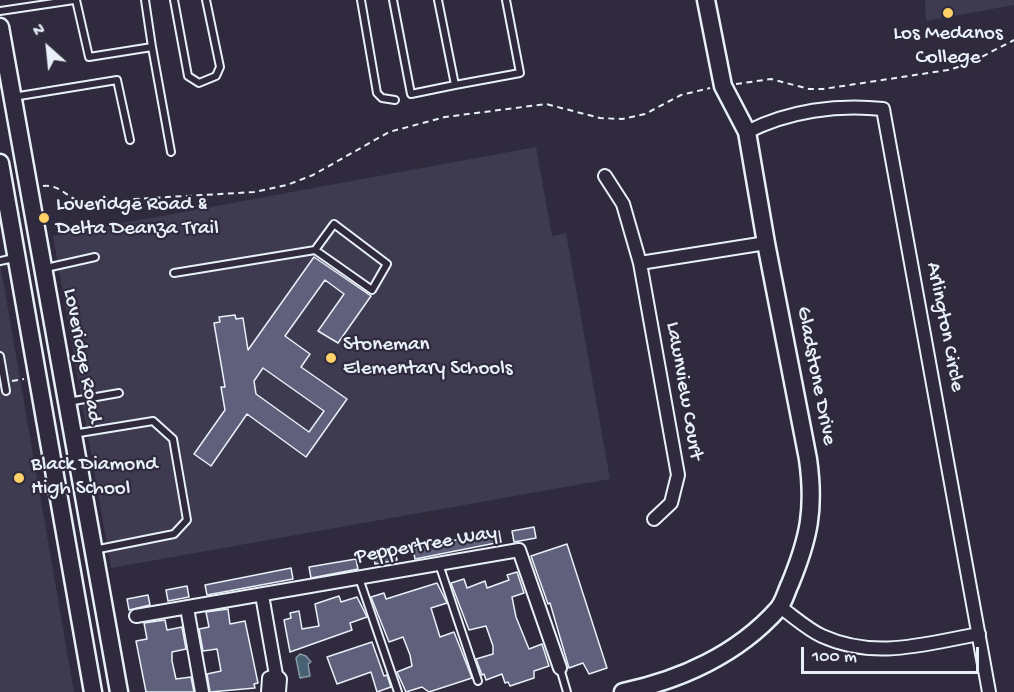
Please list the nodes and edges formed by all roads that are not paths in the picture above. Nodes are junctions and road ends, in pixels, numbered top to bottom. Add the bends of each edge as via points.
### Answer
1 (75, 0) edge
2 (145, 0) edge
3 (174, 0) edge
4 (206, 0) edge
5 (361, 0) edge
6 (393, 0) edge
7 (438, 0) edge
8 (506, 0) edge
9 (706, 0) edge
10 (0, 11) edge
11 (0, 27) edge
12 (152, 47) junction
13 (455, 85) junction
14 (12, 97) junction
15 (395, 100) dead end
16 (747, 132) junction
17 (130, 140) dead end
18 (171, 152) dead end
19 (1, 171) edge
20 (605, 176) dead end
21 (33, 183) junction
22 (765, 243) junction
23 (315, 250) junction
24 (95, 257) dead end
25 (17, 258) junction
26 (0, 261) edge
27 (640, 263) junction
28 (42, 269) junction
29 (174, 273) dead end
30 (0, 356) edge
31 (6, 391) dead end
32 (119, 393) dead end
33 (67, 402) junction
34 (73, 434) junction
35 (654, 519) dead end
36 (94, 550) junction
37 (438, 564) junction
38 (359, 578) junction
39 (262, 595) junction
40 (780, 607) junction
41 (187, 608) junction
42 (136, 616) dead end
43 (979, 634) junction
44 (560, 668) joint
45 (276, 675) junction
46 (478, 681) dead end
47 (647, 689) edge
48 (93, 692) edge
49 (119, 692) edge
50 (202, 692) edge
51 (268, 692) edge
52 (279, 692) edge
53 (398, 692) edge
54 (567, 692) edge
55 (623, 692) edge
56 (989, 692) edge

1 - 10 lane
1 - 12 lane via 89,57
2 - 12 lane
3 - 4 lane via 188,76 199,83 216,76 220,67
5 - 15 lane via 377,93
6 - 13 lane via 411,94
7 - 13 lane
8 - 13 lane via 520,73
9 - 16 main road, Gladstone Drive via 723,86
11 - 14 main road, Loveridge Road
12 - 18 lane
14 - 17 lane via 117,80
14 - 21 main road, Loveridge Road
16 - 22 main road, Gladstone Drive
16 - 43 street, Arlington Circle via 770,120 838,107 883,109
19 - 21 main road
19 - 25 main road
20 - 27 street, Lawnview Court via 623,204
21 - 28 main road, Loveridge Road
22 - 27 street
22 - 40 main road, Gladstone Drive via 812,489 806,545
23 - 23 lane via 372,290 387,264 334,224
23 - 29 lane
24 - 28 lane
25 - 26 lane
25 - 48 main road
27 - 35 street, Lawnview Court via 678,475 671,503
28 - 33 main road, Loveridge Road
30 - 31 lane
32 - 33 lane
33 - 34 main road, Loveridge Road
34 - 36 main road, Loveridge Road
34 - 36 lane via 153,422 173,439 187,520 174,534
36 - 49 main road, Loveridge Road
37 - 38 street, Peppertree Way
37 - 44 street, Peppertree Way via 519,550
37 - 46 lane
38 - 39 street, Peppertree Way
38 - 53 lane
39 - 41 street, Peppertree Way
39 - 45 street
40 - 43 street via 821,636 867,651
40 - 47 main road, Gladstone Drive via 708,665
41 - 42 street, Peppertree Way
41 - 50 street
43 - 56 street, Arlington Circle
44 - 54 lane, Peppertree Way
45 - 51 street via 269,678
45 - 52 street via 280,679
47 - 55 main road, Gladstone Drive

